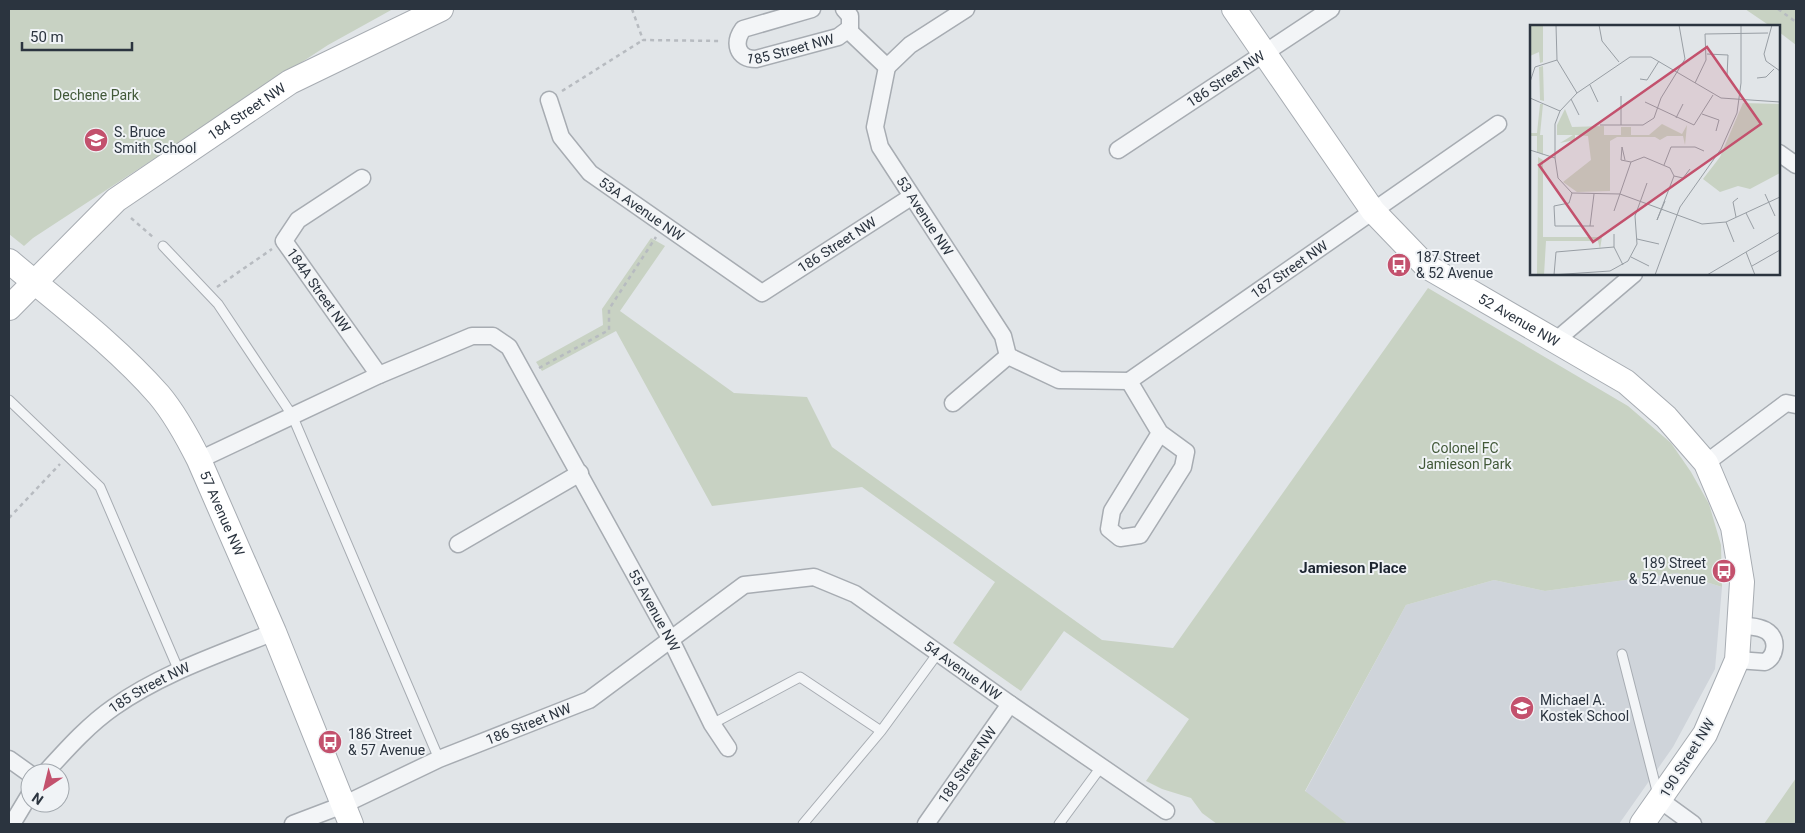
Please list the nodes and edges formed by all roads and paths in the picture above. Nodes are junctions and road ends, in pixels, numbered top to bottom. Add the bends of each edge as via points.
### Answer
1 (441, 9) edge
2 (632, 9) edge
3 (812, 9) edge
4 (844, 9) edge
5 (966, 9) edge
6 (1234, 9) edge
7 (1331, 9) edge
8 (1778, 9) edge
9 (1796, 22) edge
10 (848, 30) junction
11 (643, 40) junction
12 (736, 42) junction
13 (1264, 54) junction
14 (887, 67) junction
15 (548, 100) joint
16 (1498, 124) dead end
17 (1118, 150) dead end
18 (1780, 153) edge
19 (1796, 165) edge
20 (362, 178) dead end
21 (911, 197) junction
22 (1374, 211) junction
23 (131, 218) dead end
24 (664, 225) junction
25 (284, 241) junction
26 (163, 246) joint
27 (9, 261) edge
28 (1633, 275) edge
29 (33, 281) junction
30 (209, 293) junction
31 (762, 293) joint
32 (9, 308) edge
33 (1554, 342) junction
34 (1008, 356) junction
35 (378, 375) junction
36 (525, 375) junction
37 (1128, 381) junction
38 (9, 400) edge
39 (953, 404) dead end
40 (1796, 405) edge
41 (292, 415) junction
42 (1160, 433) junction
43 (68, 455) junction
44 (200, 460) junction
45 (1706, 463) junction
46 (580, 473) junction
47 (9, 518) edge
48 (1733, 527) joint
49 (458, 544) dead end
50 (744, 585) joint
51 (1741, 625) junction
52 (274, 632) junction
53 (671, 640) junction
54 (938, 653) junction
55 (1622, 654) dead end
56 (1737, 660) junction
57 (179, 671) junction
58 (1010, 704) junction
59 (712, 724) junction
60 (881, 731) junction
61 (728, 748) dead end
62 (9, 758) edge
63 (439, 759) junction
64 (54, 763) edge
65 (20, 766) edge
66 (1101, 766) junction
67 (1660, 800) junction
68 (1166, 810) dead end
69 (20, 811) edge
70 (347, 814) edge
71 (12, 824) edge
72 (293, 824) edge
73 (803, 824) edge
74 (926, 824) edge
75 (1059, 824) edge
76 (1642, 824) edge
77 (1693, 824) edge

1 - 29 street, 184 Street NW via 282,87 116,200
2 - 11 path
3 - 12 street, 185 Street NW via 747,27 740,32
4 - 10 street, 185 Street NW via 850,16
5 - 14 street via 910,46
6 - 13 street, 52 Avenue NW
7 - 13 street, 186 Street NW
8 - 9 path
10 - 12 street, 185 Street NW via 838,37 756,58 744,57
10 - 14 street, 185 Street NW
11 - 12 path
11 - 15 path
13 - 17 street, 186 Street NW
13 - 22 street, 52 Avenue NW
14 - 21 street, 53 Avenue NW via 875,127 880,146
15 - 24 street, 53A Avenue NW via 561,137 590,174
16 - 22 street, 187 Street NW
18 - 19 street
20 - 25 street, 184A Street NW via 298,220
21 - 31 street, 186 Street NW
21 - 34 street, 53 Avenue NW via 1003,336
22 - 33 street, 52 Avenue NW via 1426,266
22 - 37 street, 187 Street NW
23 - 26 path
24 - 31 street, 53A Avenue NW
24 - 36 path via 609,309 609,330
25 - 30 path
25 - 35 street, 184A Street NW
26 - 30 lane
27 - 29 street, 57 Avenue NW
28 - 33 street
29 - 32 street, 184 Street NW
29 - 44 street, 57 Avenue NW via 126,360 160,397
30 - 41 lane
33 - 45 street, 52 Avenue NW via 1626,382 1666,417
34 - 37 street via 1059,380
34 - 39 street
35 - 36 street, 55 Avenue NW via 472,336 493,336 509,347
35 - 41 street
36 - 46 street, 55 Avenue NW
37 - 42 street
38 - 43 lane
40 - 45 street via 1786,403
41 - 44 street
41 - 63 lane
42 - 42 street via 1112,511 1109,529 1120,538 1140,535 1183,467 1186,452
43 - 47 path
43 - 57 lane via 100,487
44 - 52 street, 57 Avenue NW
45 - 48 street, 52 Avenue NW
46 - 49 street
46 - 53 street, 55 Avenue NW
48 - 51 street, 190 Street NW via 1742,582
50 - 53 street, 186 Street NW
50 - 54 street, 54 Avenue NW via 814,578 855,594
51 - 56 street, 190 Street NW
51 - 56 street via 1768,632 1775,648 1765,662
52 - 57 street, 185 Street NW
52 - 70 street, 57 Avenue NW
53 - 59 street, 55 Avenue NW
53 - 63 street, 186 Street NW via 589,700
54 - 58 street, 54 Avenue NW
54 - 60 lane
55 - 67 lane
56 - 67 street, 190 Street NW via 1705,734
57 - 64 street, 185 Street NW via 113,707
58 - 66 street, 54 Avenue NW
58 - 74 street, 188 Street NW
59 - 60 lane via 800,677
59 - 61 street, 55 Avenue NW
60 - 73 lane
62 - 65 street
63 - 70 street, 186 Street NW
66 - 68 street, 54 Avenue NW
66 - 75 lane
67 - 76 street, 190 Street NW
67 - 77 street
69 - 71 street
70 - 72 street, 186 Street NW

